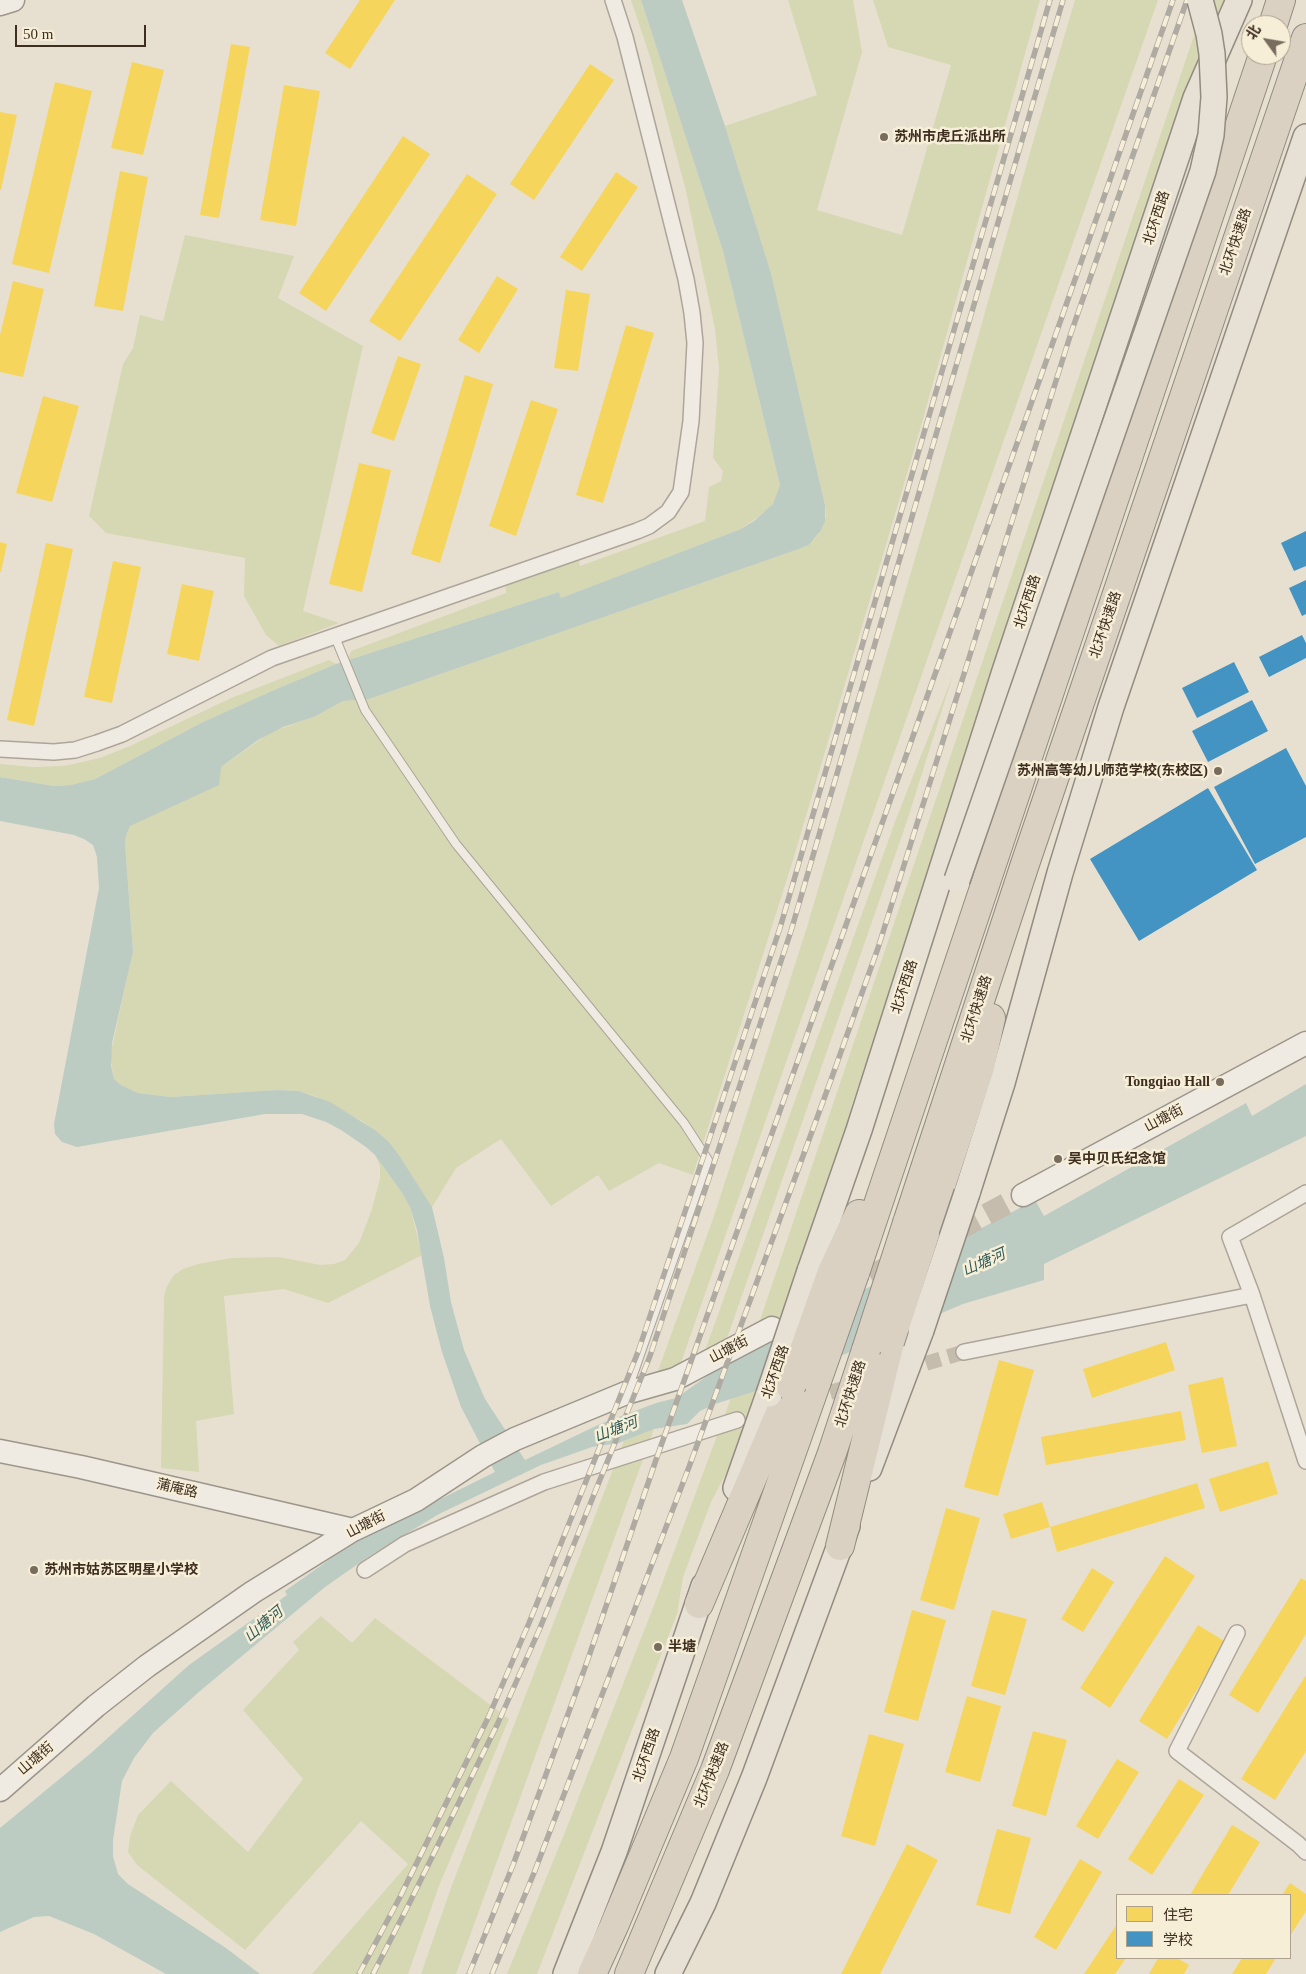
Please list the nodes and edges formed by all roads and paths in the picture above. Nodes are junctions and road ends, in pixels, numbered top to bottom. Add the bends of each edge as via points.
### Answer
1 (13, 0) edge
2 (613, 0) edge
3 (1200, 0) edge
4 (1240, 0) edge
5 (1282, 0) edge
6 (0, 4) edge
7 (1277, 15) edge
8 (1306, 38) edge
9 (1260, 65) edge
10 (1306, 137) edge
11 (335, 637) junction
12 (0, 748) edge
13 (1306, 1043) edge
14 (859, 1130) junction
15 (1306, 1193) edge
16 (1023, 1195) tunnel mouth
17 (832, 1272) junction
18 (1252, 1295) junction
19 (772, 1328) dead end
20 (878, 1346) junction
21 (964, 1352) tunnel mouth
22 (626, 1393) junction
23 (737, 1420) dead end
24 (0, 1451) edge
25 (1306, 1461) edge
26 (353, 1530) junction
27 (840, 1546) junction
28 (365, 1570) dead end
29 (699, 1604) joint
30 (1237, 1633) dead end
31 (0, 1790) edge
32 (1306, 1852) edge
33 (566, 1974) edge
34 (592, 1974) edge
35 (629, 1974) edge
36 (668, 1974) edge

1 - 6 street
2 - 11 street via 625,37 692,313 696,343 691,421 681,492 668,512 643,528
3 - 14 main road, bridge via 1214,71 1213,117 1203,171 957,880
4 - 14 main road, 北环西路 via 1193,107 1005,671
5 - 7 highway
8 - 20 highway, 北环快速路, bridge via 1025,864 980,1067 916,1228
9 - 17 highway via 909,1109
10 - 27 main road, bridge via 1111,707 967,1193 921,1330
11 - 12 street via 255,666 97,744 54,752
11 - 22 lane via 361,701 456,844 684,1123 708,1160
13 - 16 street, 山塘街
14 - 17 main road, 北环西路
15 - 18 street via 1230,1237
17 - 29 highway, bridge via 780,1390
17 - 34 highway, bridge via 817,1381 796,1445 684,1758
18 - 21 street
18 - 25 street
19 - 22 street, 山塘街 via 675,1379
20 - 27 highway
20 - 35 highway, 北环快速路 via 832,1453 715,1770
22 - 26 street, 山塘街 via 515,1439 416,1500
23 - 28 street via 544,1482 405,1544
24 - 26 street, 蒲庵路
26 - 31 street, 山塘街 via 253,1592 154,1661 96,1706
27 - 36 main road via 754,1778 703,1903
29 - 33 main road, 北环西路 via 614,1852
30 - 32 street via 1177,1751

